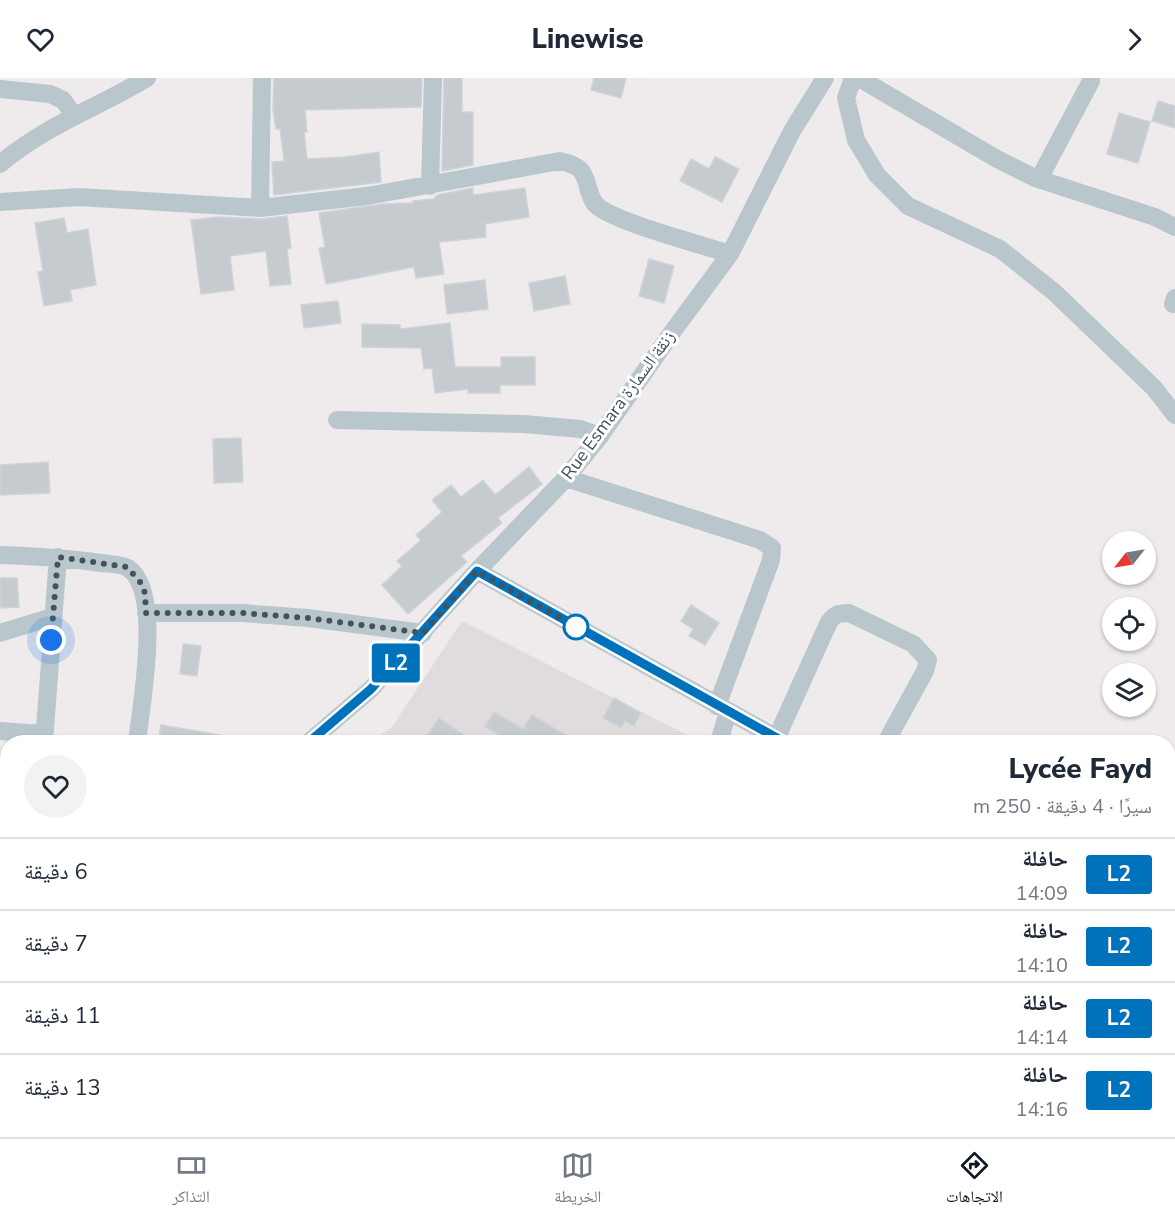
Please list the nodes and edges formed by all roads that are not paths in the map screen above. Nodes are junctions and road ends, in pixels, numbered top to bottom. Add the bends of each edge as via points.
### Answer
1 (147, 78) edge
2 (262, 78) edge
3 (433, 78) edge
4 (825, 78) edge
5 (853, 78) edge
6 (860, 78) edge
7 (1091, 81) dead end
8 (0, 88) edge
9 (74, 115) junction
10 (0, 164) edge
11 (1039, 179) junction
12 (430, 186) junction
13 (0, 202) edge
14 (260, 208) junction
15 (1175, 227) edge
16 (730, 254) junction
17 (1175, 415) edge
18 (337, 420) dead end
19 (600, 436) junction
20 (566, 478) junction
21 (0, 555) edge
22 (58, 557) junction
23 (477, 571) junction
24 (146, 613) junction
25 (52, 617) junction
26 (0, 633) edge
27 (423, 633) junction
28 (723, 709) junction
29 (0, 731) edge
30 (25, 735) edge
31 (44, 735) edge
32 (137, 735) edge
33 (317, 735) edge
34 (720, 735) edge
35 (769, 735) edge
36 (782, 735) edge
37 (890, 735) edge

1 - 9 street
2 - 14 street
3 - 12 street
4 - 16 street, Rue Esmara زنقة السمارة via 792,131
5 - 17 street via 846,98 856,140 877,175 908,206 1000,249 1054,292 1154,388
6 - 11 street via 997,159
7 - 11 street
8 - 9 street via 50,94 63,100
9 - 10 street
11 - 15 street
12 - 14 street
12 - 16 street via 560,161 583,171 598,207 630,222
13 - 14 street via 79,197
16 - 19 street, Rue Esmara زنقة السمارة
18 - 19 street via 524,424 580,429
19 - 20 street, Rue Esmara زنقة السمارة
20 - 23 street, Rue Esmara زنقة السمارة
20 - 28 street via 760,540 772,548
21 - 22 street
22 - 24 street via 127,567 141,583
22 - 25 street
23 - 27 street, Rue Esmara زنقة السمارة
23 - 28 street
24 - 27 street via 253,614
24 - 32 street via 145,675
25 - 26 street
25 - 31 street
27 - 33 street, Rue Esmara زنقة السمارة via 371,689
28 - 34 street
28 - 35 street
29 - 30 street
36 - 37 street via 828,624 840,613 849,613 913,644 928,660

